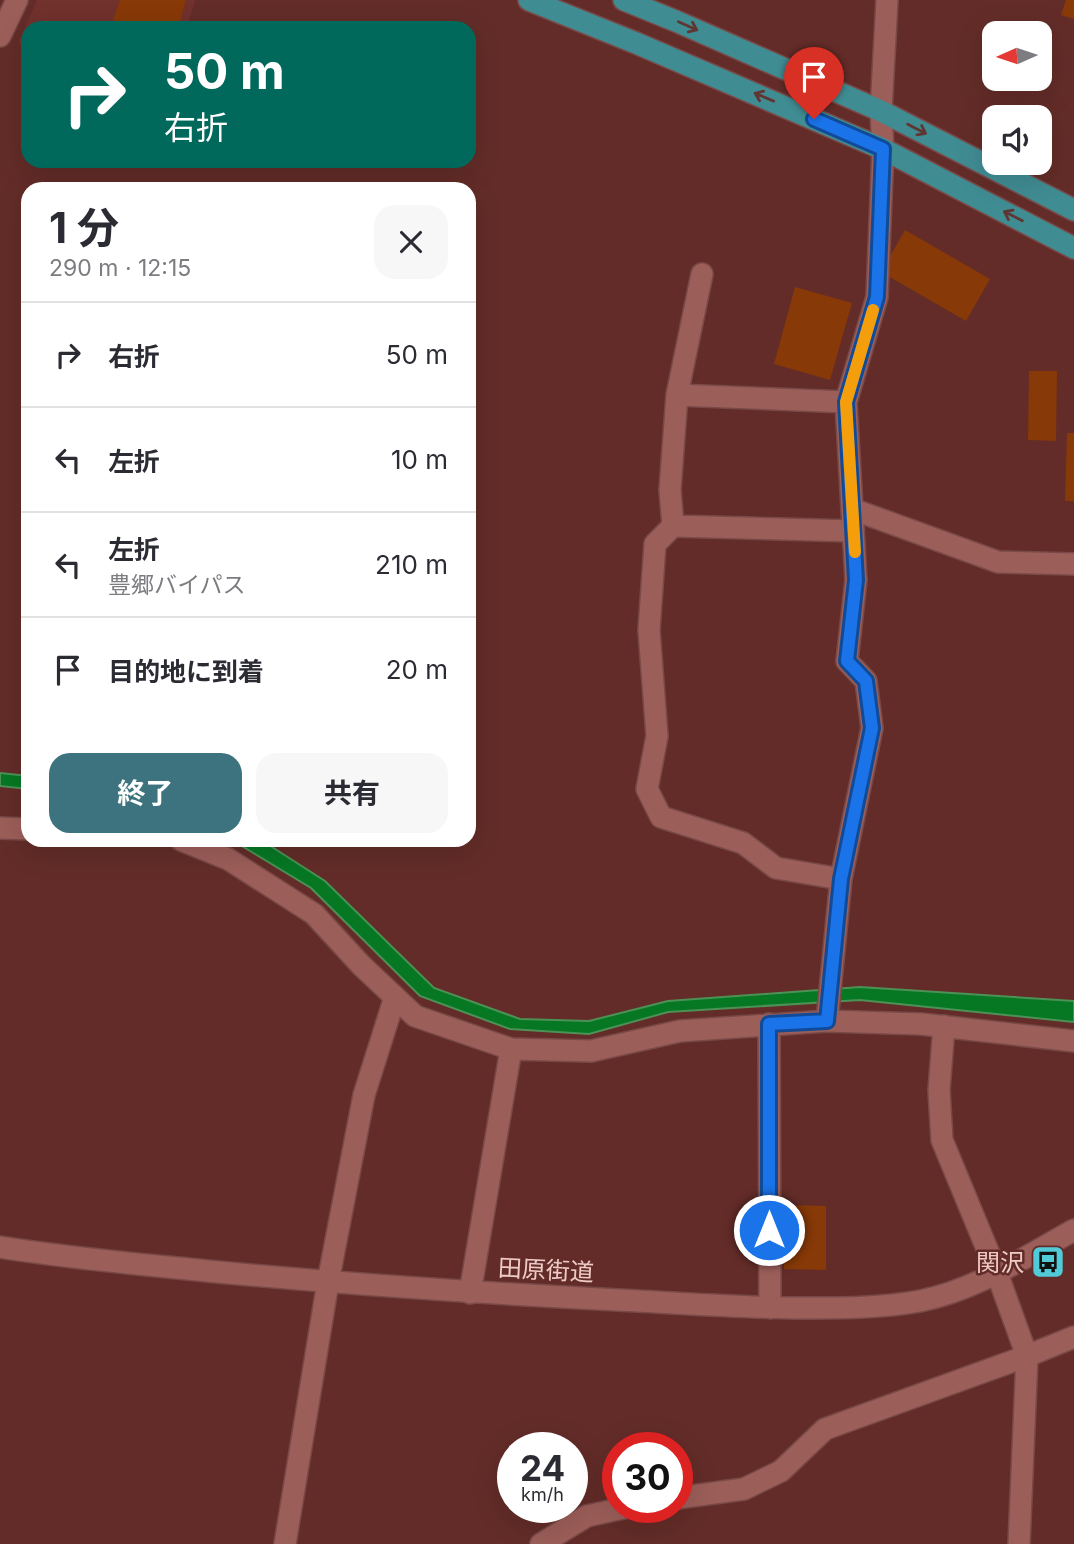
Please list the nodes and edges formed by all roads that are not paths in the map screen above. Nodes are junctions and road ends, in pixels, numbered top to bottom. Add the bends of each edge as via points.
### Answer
1 (17, 0) edge
2 (529, 0) edge
3 (624, 0) edge
4 (887, 0) edge
5 (0, 36) edge
6 (881, 111) junction
7 (883, 149) junction
8 (1074, 210) edge
9 (1074, 248) edge
10 (702, 274) dead end
11 (677, 395) junction
12 (846, 402) junction
13 (853, 520) junction
14 (674, 526) junction
15 (1074, 564) edge
16 (0, 828) edge
17 (21, 829) edge
18 (198, 847) edge
19 (841, 879) junction
20 (395, 997) junction
21 (827, 1021) junction
22 (769, 1024) junction
23 (944, 1026) junction
24 (1074, 1041) edge
25 (510, 1049) junction
26 (1074, 1230) edge
27 (0, 1247) edge
28 (997, 1273) junction
29 (328, 1282) junction
30 (470, 1293) junction
31 (770, 1308) junction
32 (1074, 1337) edge
33 (1027, 1356) junction
34 (693, 1496) edge
35 (602, 1513) edge
36 (285, 1544) edge
37 (541, 1544) edge
38 (1019, 1544) edge

1 - 5 street
7 -> 2 main road
3 -> 6 main road
4 - 6 street
6 - 7 street
6 -> 8 main road
9 -> 7 main road
7 - 12 street via 877,297
10 - 11 street
11 - 12 street
11 - 14 street via 670,489
12 - 13 street
13 - 14 street
13 - 15 street via 998,562
13 - 19 street via 856,580 847,661 866,681 872,728
14 - 19 street via 655,544 649,630 657,736 647,789 661,817 743,844 776,868
16 - 17 street
18 - 20 street via 228,859 314,914
19 - 21 street
20 - 25 street via 415,1016
20 - 29 street via 364,1095
21 - 22 street
21 - 23 street
22 - 25 street via 680,1031 591,1051
22 - 31 street
23 - 24 street
23 - 28 street via 939,1090 942,1140
25 - 30 street
26 - 28 street, 田原街道
27 - 29 street, 田原街道
28 - 31 street, 田原街道 via 954,1292 888,1306
28 - 33 street
29 - 30 street, 田原街道
29 - 36 street
30 - 31 street, 田原街道
32 - 33 street
33 - 34 street via 825,1429 781,1471 744,1489
33 - 38 street
35 - 37 street via 587,1516

